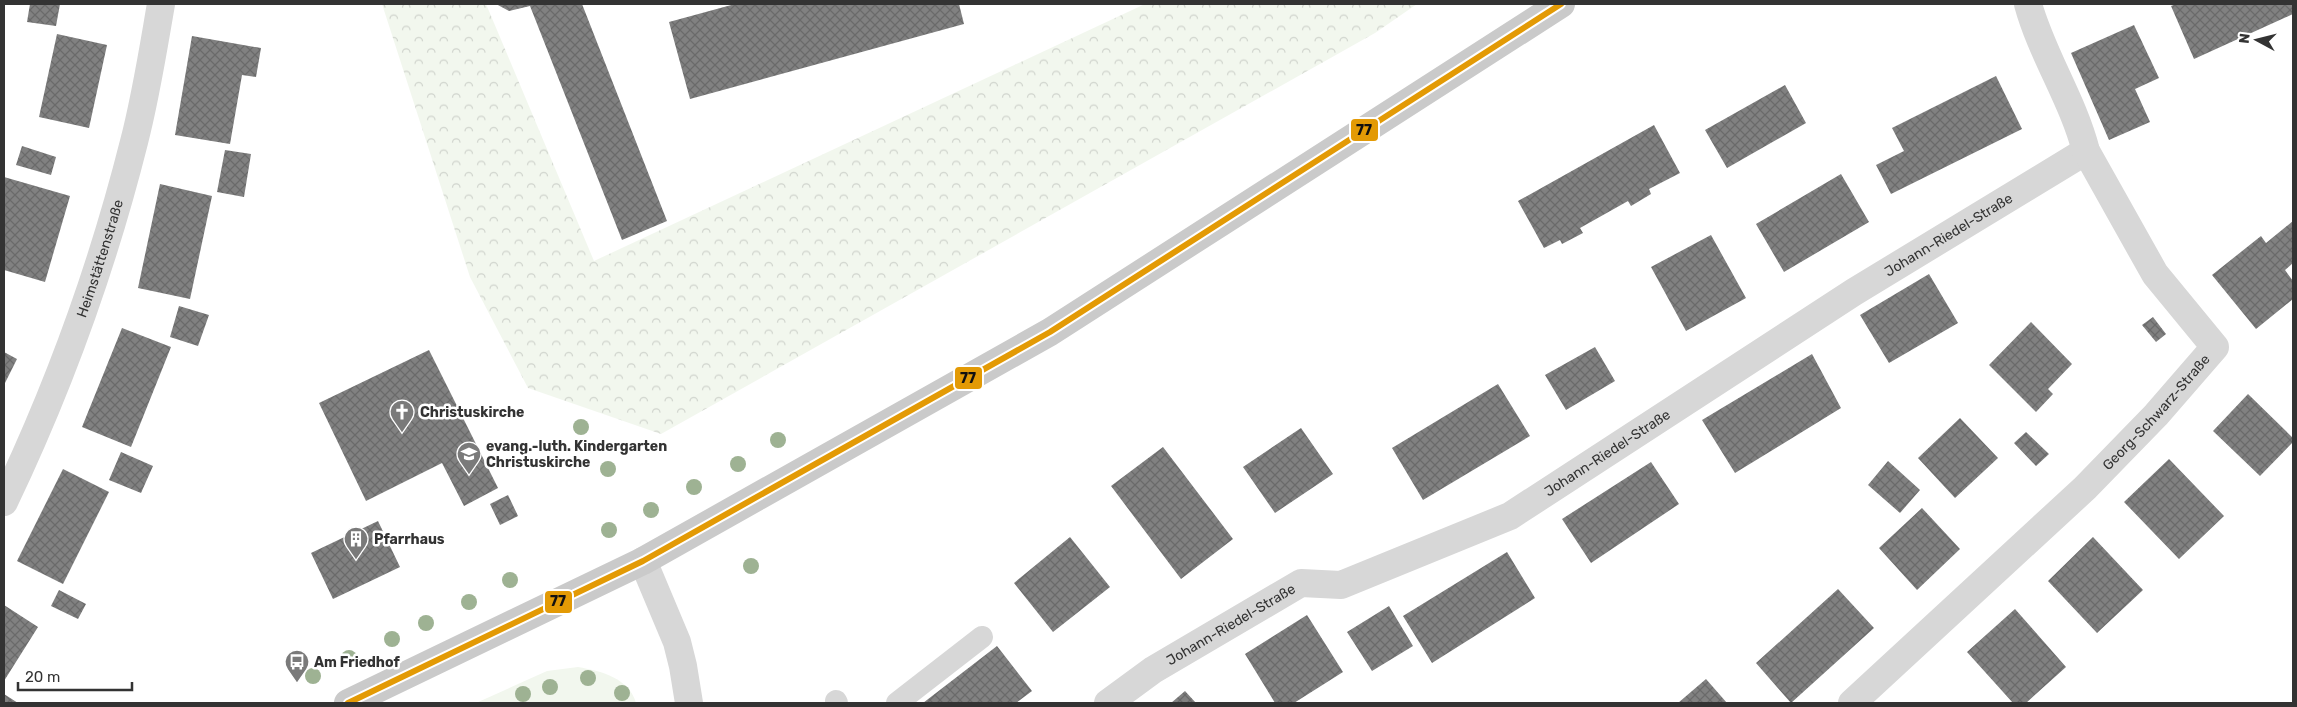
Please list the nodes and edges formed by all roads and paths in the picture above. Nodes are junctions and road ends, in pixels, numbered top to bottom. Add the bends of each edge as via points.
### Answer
1 (161, 4) edge
2 (1561, 4) edge
3 (2028, 4) edge
4 (2086, 151) junction
5 (4, 502) edge
6 (643, 560) junction
7 (982, 637) dead end
8 (348, 703) edge
9 (689, 703) edge
10 (897, 703) edge
11 (1108, 703) edge
12 (1852, 703) edge

1 - 5 street, Heimstättenstraße via 135,140 114,217 47,407
2 - 6 main road via 1050,332
3 - 4 street, Georg-Schwarz-Straße via 2048,59 2081,130
4 - 11 street, Johann-Riedel-Straße via 1854,292 1510,516 1341,585 1302,582 1153,670
4 - 12 street, Georg-Schwarz-Straße via 2155,274 2215,346 2156,415 2085,488
6 - 8 main road
6 - 9 street via 677,642
7 - 10 lane

